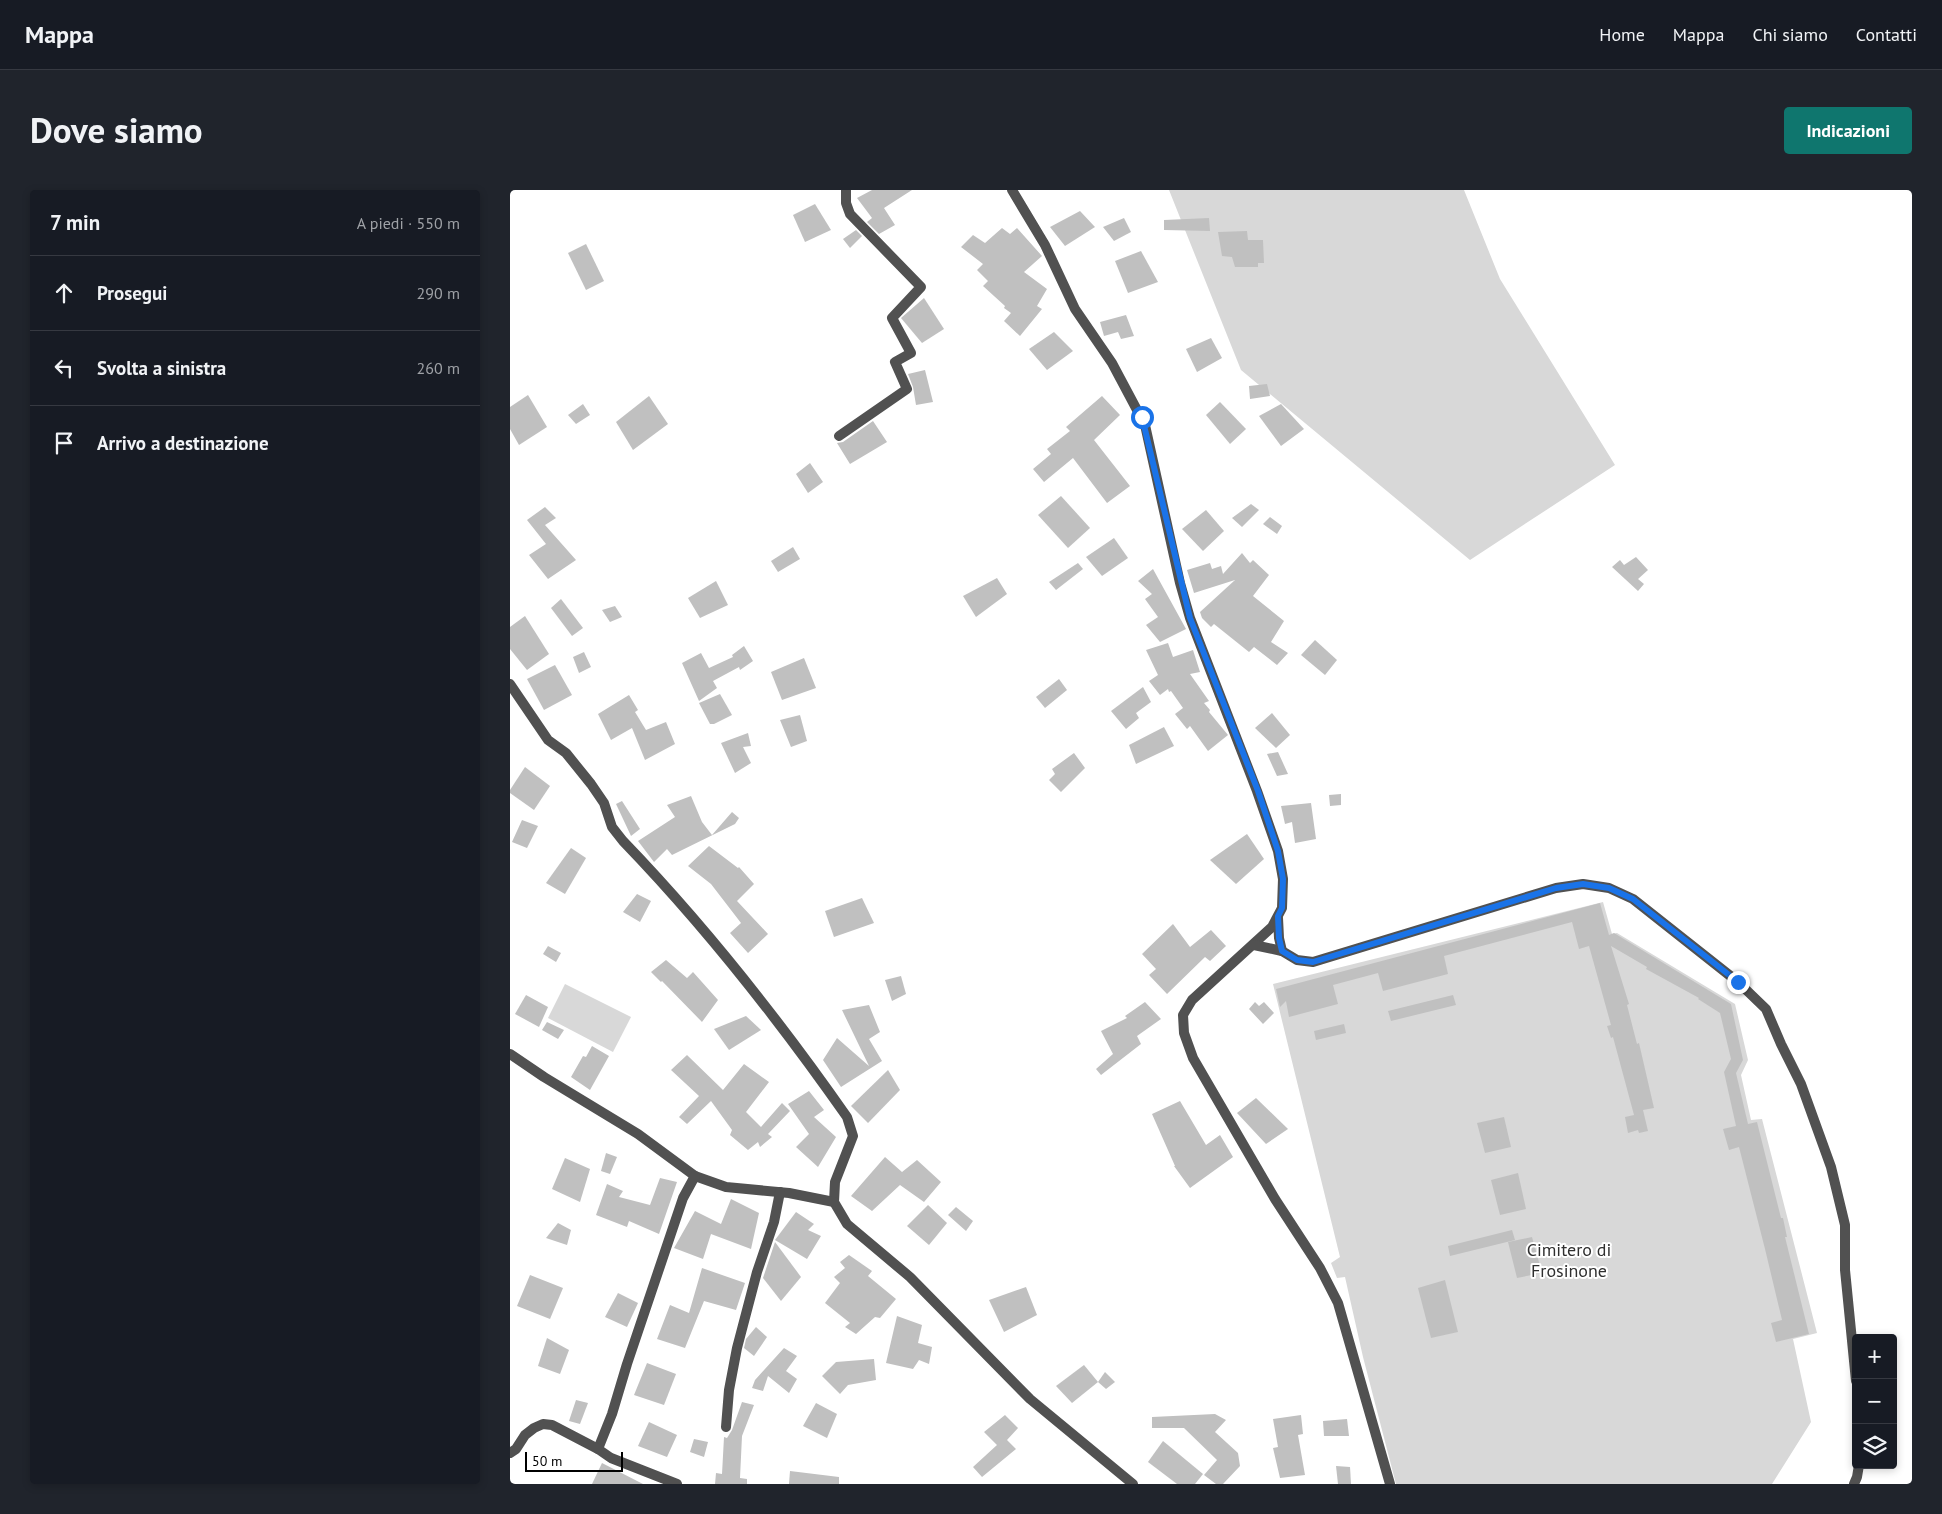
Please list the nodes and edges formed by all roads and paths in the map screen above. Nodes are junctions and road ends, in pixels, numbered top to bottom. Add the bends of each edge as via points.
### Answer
1 (846, 190) edge
2 (1012, 190) edge
3 (839, 436) dead end
4 (510, 684) edge
5 (1278, 916) junction
6 (1254, 945) junction
7 (1282, 951) junction
8 (510, 1054) edge
9 (695, 1176) junction
10 (780, 1192) junction
11 (834, 1202) junction
12 (1856, 1379) edge
13 (726, 1427) dead end
14 (598, 1449) junction
15 (510, 1453) edge
16 (1858, 1469) edge
17 (677, 1484) edge
18 (1133, 1484) edge
19 (1390, 1484) edge
20 (1854, 1484) edge

1 - 3 street via 850,214 921,287 892,318 911,353 894,362 907,388
2 - 5 street via 1045,245 1075,309 1112,363 1145,425 1190,618 1278,851 1283,879 1282,908
4 - 11 street via 548,740 566,753 591,784 604,803 612,827 740,974 816,1072 847,1118 853,1136 835,1182
5 - 6 street
5 - 7 street
6 - 7 street
6 - 19 street via 1192,1000 1183,1015 1184,1033 1198,1066 1338,1303
7 - 12 street via 1297,960 1313,962 1556,888 1583,884 1609,888 1633,899 1738,982 1766,1009 1801,1084 1831,1167 1846,1225 1847,1287
8 - 9 street via 638,1134
9 - 10 street via 726,1187
9 - 14 street via 683,1198
10 - 11 street
10 - 13 street via 737,1348
11 - 18 street via 847,1224 910,1277 1030,1399
14 - 15 street via 552,1425 543,1424 525,1435
14 - 17 street via 611,1458
16 - 20 street

